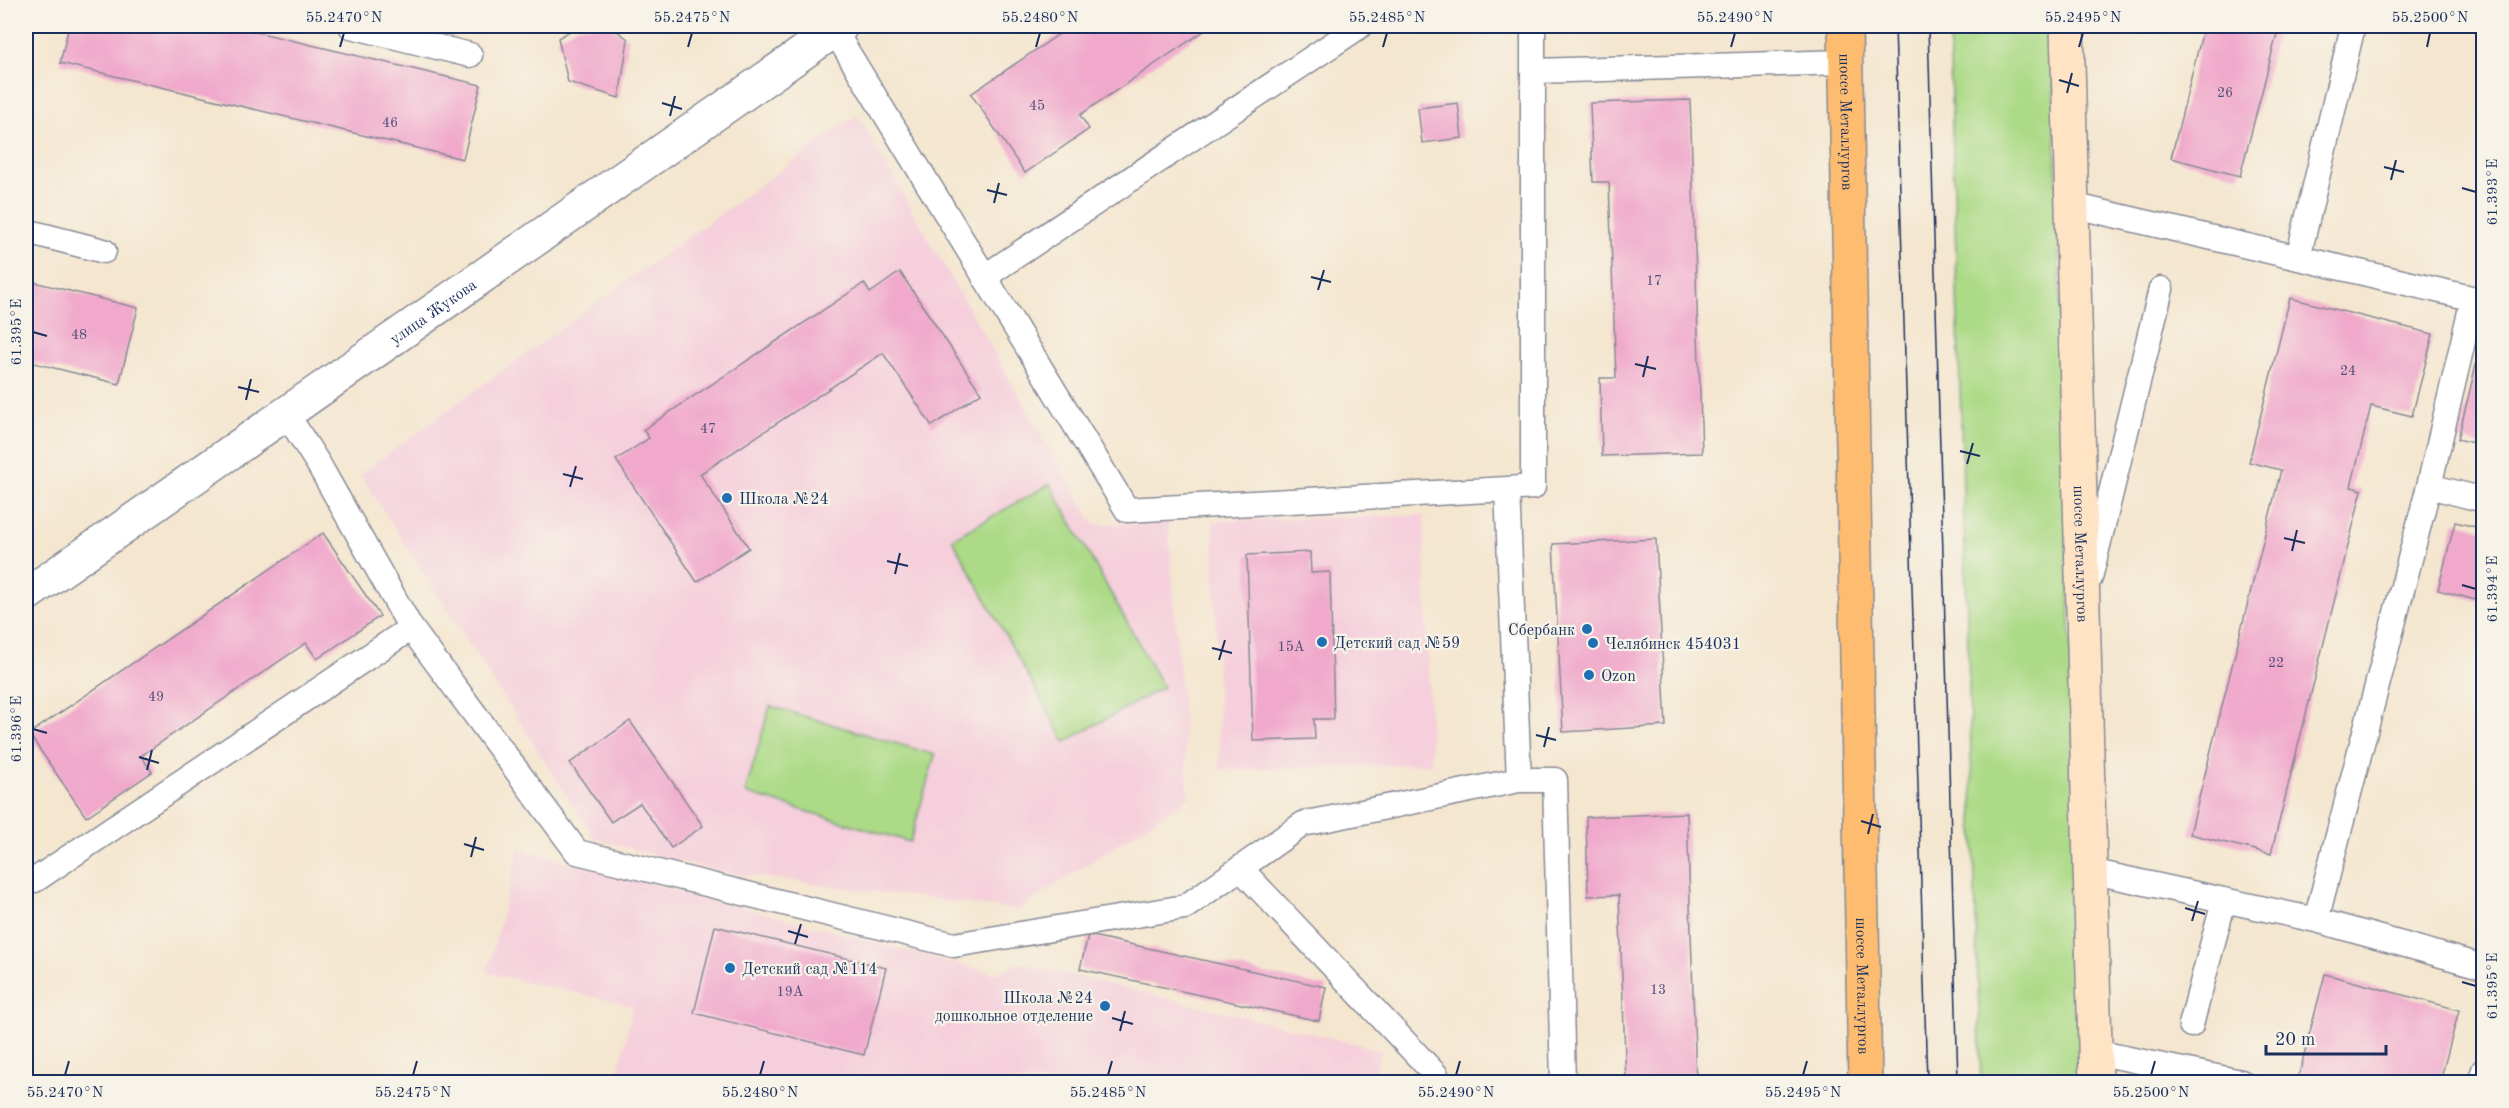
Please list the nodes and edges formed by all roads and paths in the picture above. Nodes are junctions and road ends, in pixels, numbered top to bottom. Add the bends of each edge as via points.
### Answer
1 (351, 26) edge
2 (1360, 26) edge
3 (1533, 26) edge
4 (1845, 26) edge
5 (2067, 26) edge
6 (2353, 26) edge
7 (837, 28) edge
8 (470, 55) dead end
9 (1845, 62) junction
10 (1533, 71) junction
11 (2072, 205) junction
12 (26, 231) edge
13 (104, 251) dead end
14 (2298, 258) junction
15 (984, 277) junction
16 (2161, 290) dead end
17 (2478, 300) edge
18 (286, 413) junction
19 (2428, 486) junction
20 (1507, 489) junction
21 (2484, 500) edge
22 (26, 595) edge
23 (2083, 608) junction
24 (411, 628) junction
25 (1520, 780) junction
26 (1240, 868) junction
27 (2090, 871) junction
28 (29, 877) edge
29 (2224, 900) junction
30 (2316, 920) junction
31 (2484, 967) edge
32 (2191, 1025) dead end
33 (2095, 1067) edge
34 (2484, 1070) edge
35 (1434, 1083) edge
36 (1563, 1083) edge
37 (1866, 1083) edge
38 (2241, 1083) edge
39 (2480, 1083) edge

1 - 8 lane
2 - 15 lane
3 - 10 lane
4 - 9 main road, шоссе Металлургов
5 - 11 street, шоссе Металлургов
6 - 14 lane
7 - 15 lane
7 - 18 street, улица Жукова
9 - 10 lane
9 - 37 main road, шоссе Металлургов
10 - 20 lane via 1533,488
11 - 14 lane
11 - 23 street, шоссе Металлургов
12 - 13 lane
14 - 17 lane
15 - 20 lane via 1126,510
16 - 23 lane
17 - 19 lane
18 - 22 street, улица Жукова
18 - 24 lane
19 - 21 lane
19 - 30 lane
20 - 25 lane
23 - 27 street, шоссе Металлургов
24 - 26 lane via 577,852 954,945 1185,907
24 - 28 lane
25 - 26 lane via 1303,824
25 - 36 lane via 1555,780
26 - 35 lane via 1436,1075
27 - 29 lane
27 - 33 street, шоссе Металлургов
29 - 30 lane
29 - 32 lane
30 - 31 lane
33 - 38 lane
34 - 39 lane

